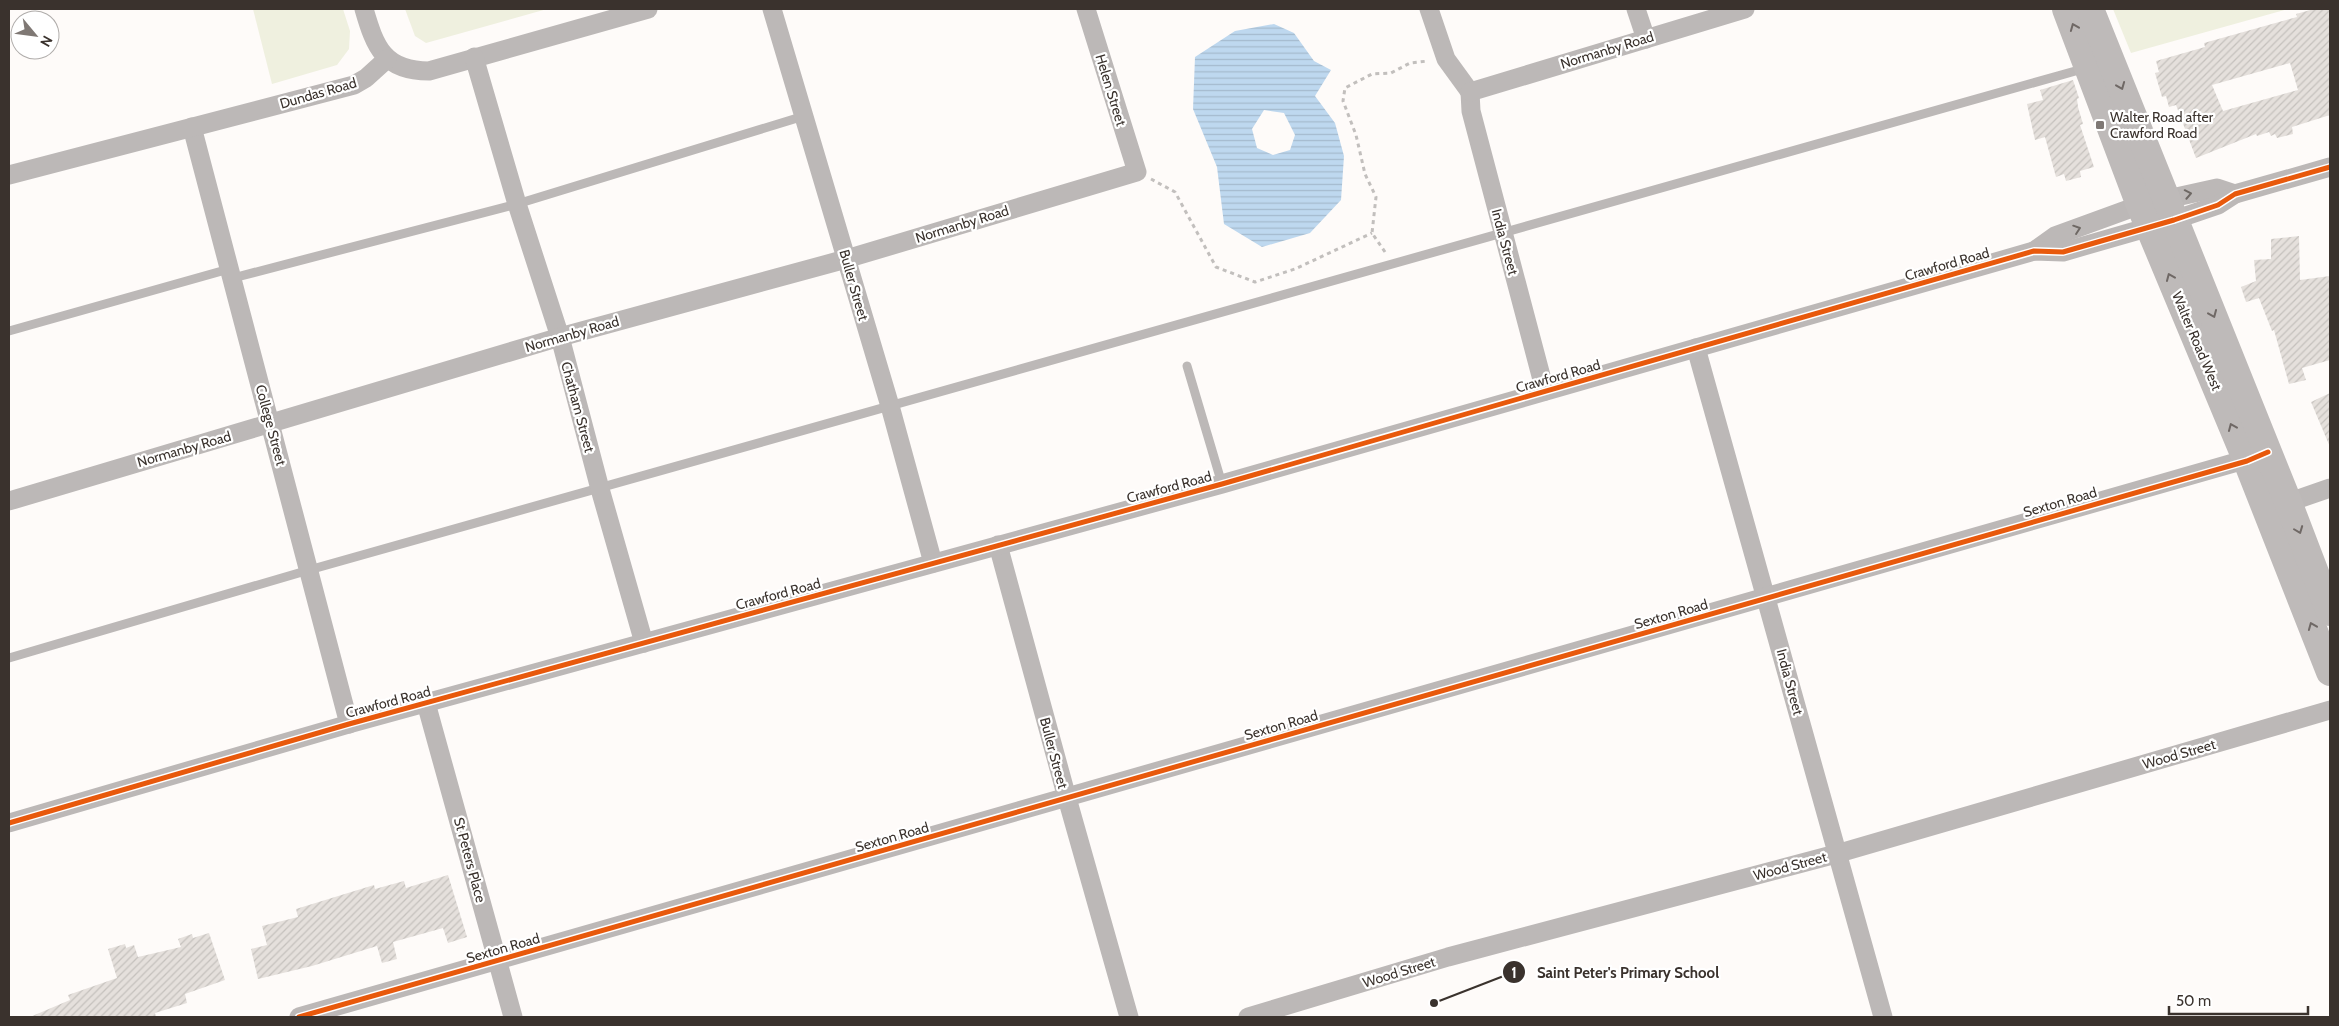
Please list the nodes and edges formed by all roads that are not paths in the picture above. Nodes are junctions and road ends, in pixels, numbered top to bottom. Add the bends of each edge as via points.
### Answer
1 (364, 9) edge
2 (648, 9) edge
3 (772, 9) edge
4 (1086, 9) edge
5 (1429, 9) edge
6 (1636, 9) edge
7 (1745, 9) edge
8 (2066, 9) edge
9 (2090, 9) edge
10 (1646, 39) junction
11 (474, 57) junction
12 (387, 60) junction
13 (2100, 64) junction
14 (1470, 92) junction
15 (804, 116) junction
16 (192, 127) junction
17 (2330, 166) edge
18 (1137, 172) joint
19 (9, 175) edge
20 (517, 204) junction
21 (2157, 212) junction
22 (1503, 233) junction
23 (846, 259) junction
24 (231, 273) junction
25 (9, 331) edge
26 (560, 337) junction
27 (1696, 348) junction
28 (1187, 366) dead end
29 (1545, 391) junction
30 (890, 406) junction
31 (271, 423) junction
32 (2258, 456) junction
33 (1222, 484) junction
34 (600, 488) junction
35 (2330, 488) edge
36 (9, 500) edge
37 (2277, 506) junction
38 (998, 545) junction
39 (934, 563) junction
40 (309, 570) junction
41 (1767, 598) junction
42 (2330, 612) edge
43 (644, 643) junction
44 (9, 658) edge
45 (2330, 672) edge
46 (426, 703) junction
47 (2330, 710) edge
48 (349, 724) junction
49 (1066, 798) junction
50 (9, 823) edge
51 (1836, 854) junction
52 (498, 961) junction
53 (300, 1017) edge
54 (513, 1017) edge
55 (1129, 1017) edge
56 (1248, 1017) edge
57 (1883, 1017) edge

1 - 12 street via 372,36
2 - 11 street
3 - 15 street, Buller Street
4 - 18 street, Helen Street
5 - 14 street via 1446,59
6 - 10 street
7 - 10 street, Normanby Road
13 -> 8 main road, Walter Road West
9 - 13 main road, Walter Road West
10 - 14 street, Normanby Road
11 - 12 street via 429,71 413,71
11 - 20 street, Chatham Street
12 - 16 street, Dundas Road via 354,85
13 - 21 main road, Walter Road West
13 - 22 lane
14 - 22 street, India Street via 1471,110
15 - 20 lane
15 - 23 street, Buller Street
16 - 19 street, Dundas Road
16 - 24 street, College Street
17 - 21 street, Crawford Road via 2235,194 2218,205
18 - 23 street, Normanby Road
20 - 24 lane
20 - 26 street, Chatham Street
21 - 27 street, Crawford Road via 2063,252 2034,251
21 - 32 main road, Walter Road West
22 - 29 street, India Street
22 - 30 lane
23 - 26 street, Normanby Road
23 - 30 street, Buller Street
24 - 25 lane
24 - 31 street, College Street
26 - 31 street, Normanby Road
26 - 34 street, Chatham Street
27 - 29 street, Crawford Road
27 - 41 street, India Street
28 - 33 lane
29 - 33 street, Crawford Road
30 - 34 lane
30 - 39 street, Buller Street
31 - 36 street, Normanby Road
31 - 40 street, College Street
32 - 37 main road, Walter Road West
32 - 41 street, Sexton Road
33 - 38 street, Crawford Road
34 - 40 lane
34 - 43 street, Chatham Street
35 - 37 street
37 -> 42 main road, Walter Road West
45 -> 37 main road, Walter Road West
38 - 39 street, Crawford Road
38 - 49 street, Buller Street
39 - 43 street, Crawford Road
40 - 44 lane
40 - 48 street, College Street
41 - 49 street, Sexton Road
41 - 51 street, India Street
43 - 46 street, Crawford Road
46 - 48 street, Crawford Road
46 - 52 street, St Peters Place
47 - 51 street, Wood Street
48 - 50 street, Crawford Road
49 - 52 street, Sexton Road
49 - 55 street, Buller Street
51 - 56 street, Wood Street via 1448,957
51 - 57 street, India Street
52 - 53 street, Sexton Road
52 - 54 street, St Peters Place

